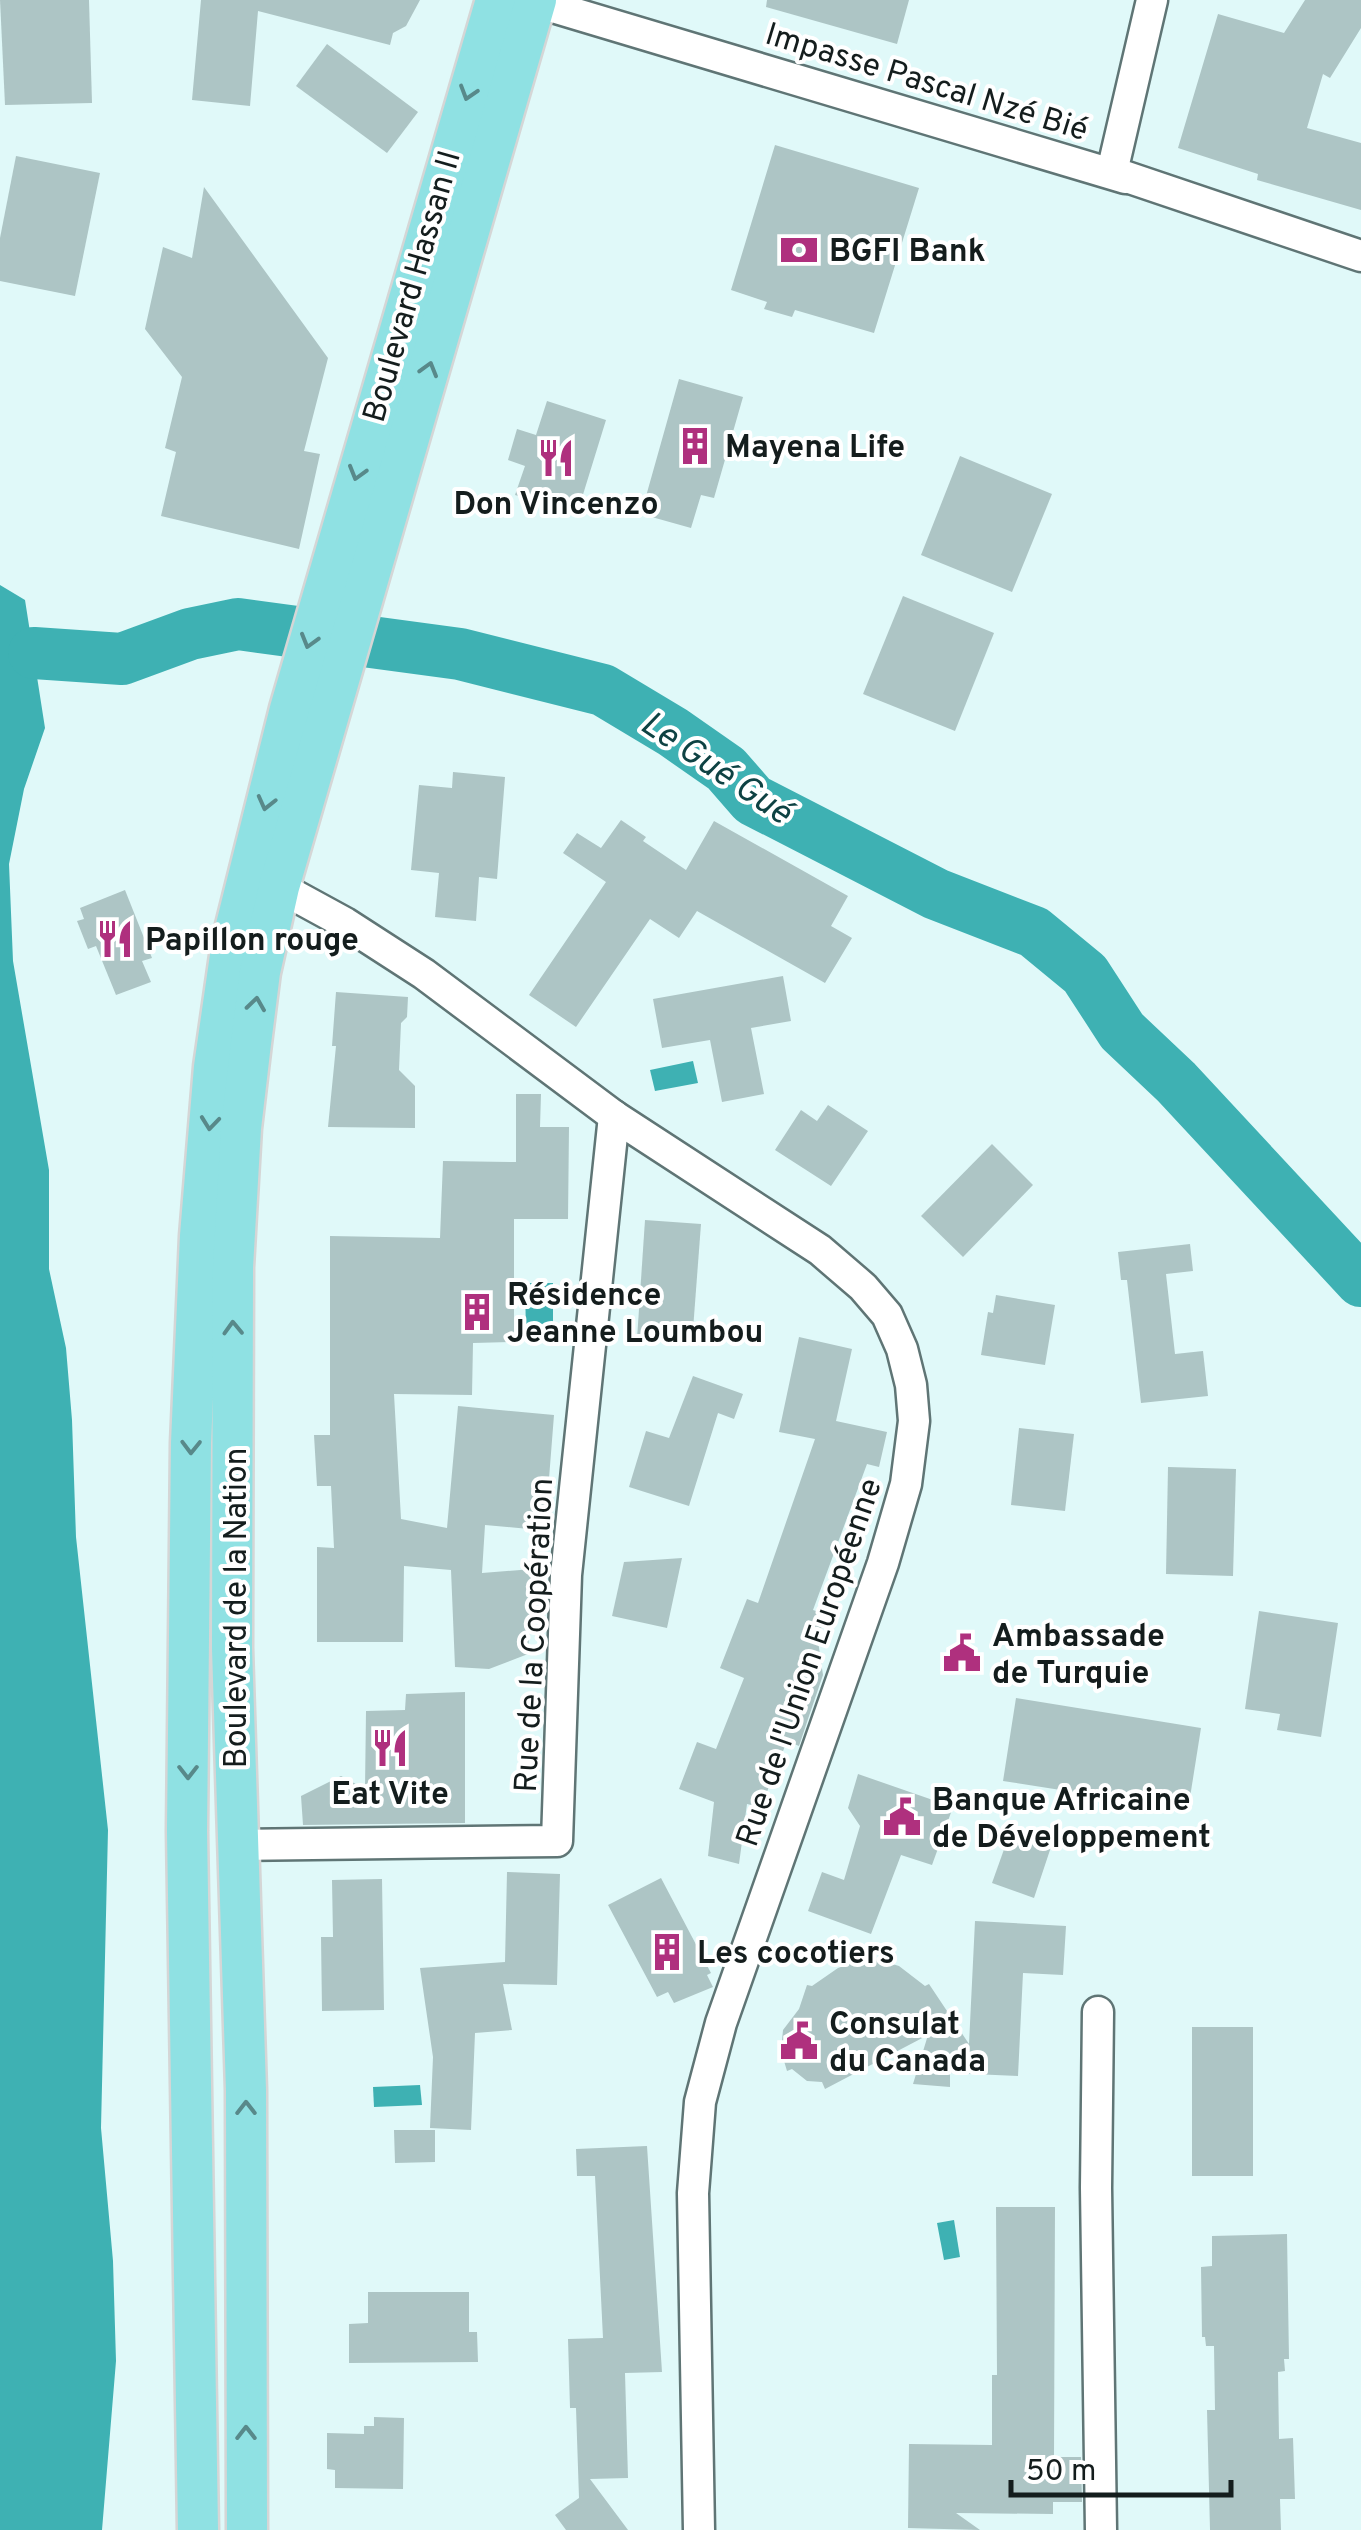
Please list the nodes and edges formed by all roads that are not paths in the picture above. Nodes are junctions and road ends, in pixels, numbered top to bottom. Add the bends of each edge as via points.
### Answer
1 (496, 0) edge
2 (1152, 0) edge
3 (536, 1) edge
4 (1118, 175) junction
5 (1361, 256) edge
6 (334, 698) joint
7 (290, 709) joint
8 (279, 888) junction
9 (614, 1116) junction
10 (238, 1844) junction
11 (1098, 2012) dead end
12 (198, 2530) edge
13 (246, 2530) edge
14 (700, 2530) edge
15 (1101, 2530) edge

1 -> 7 main road, Boulevard Hassan II
2 - 4 street
3 - 4 street, Impasse Pascal Nzé Bié
6 -> 3 main road, Boulevard Hassan II
4 - 5 street, Impasse Pascal Nzé Bié
6 - 8 main road, Boulevard de la Nation
7 -> 12 main road, Boulevard de la Nation via 232,942 200,1236 188,1831
8 - 9 street, Rue de l'Union Européenne via 424,974
10 -> 8 main road, Boulevard de la Nation via 234,1217 255,1008
9 - 10 street, Rue de la Coopération via 566,1576 558,1841
9 - 14 street, Rue de l'Union Européenne via 820,1250 862,1287 886,1315 912,1384 906,1484 888,1547 721,2023 700,2102 693,2194
13 -> 10 main road, Boulevard de la Nation via 246,2090
11 - 15 street

